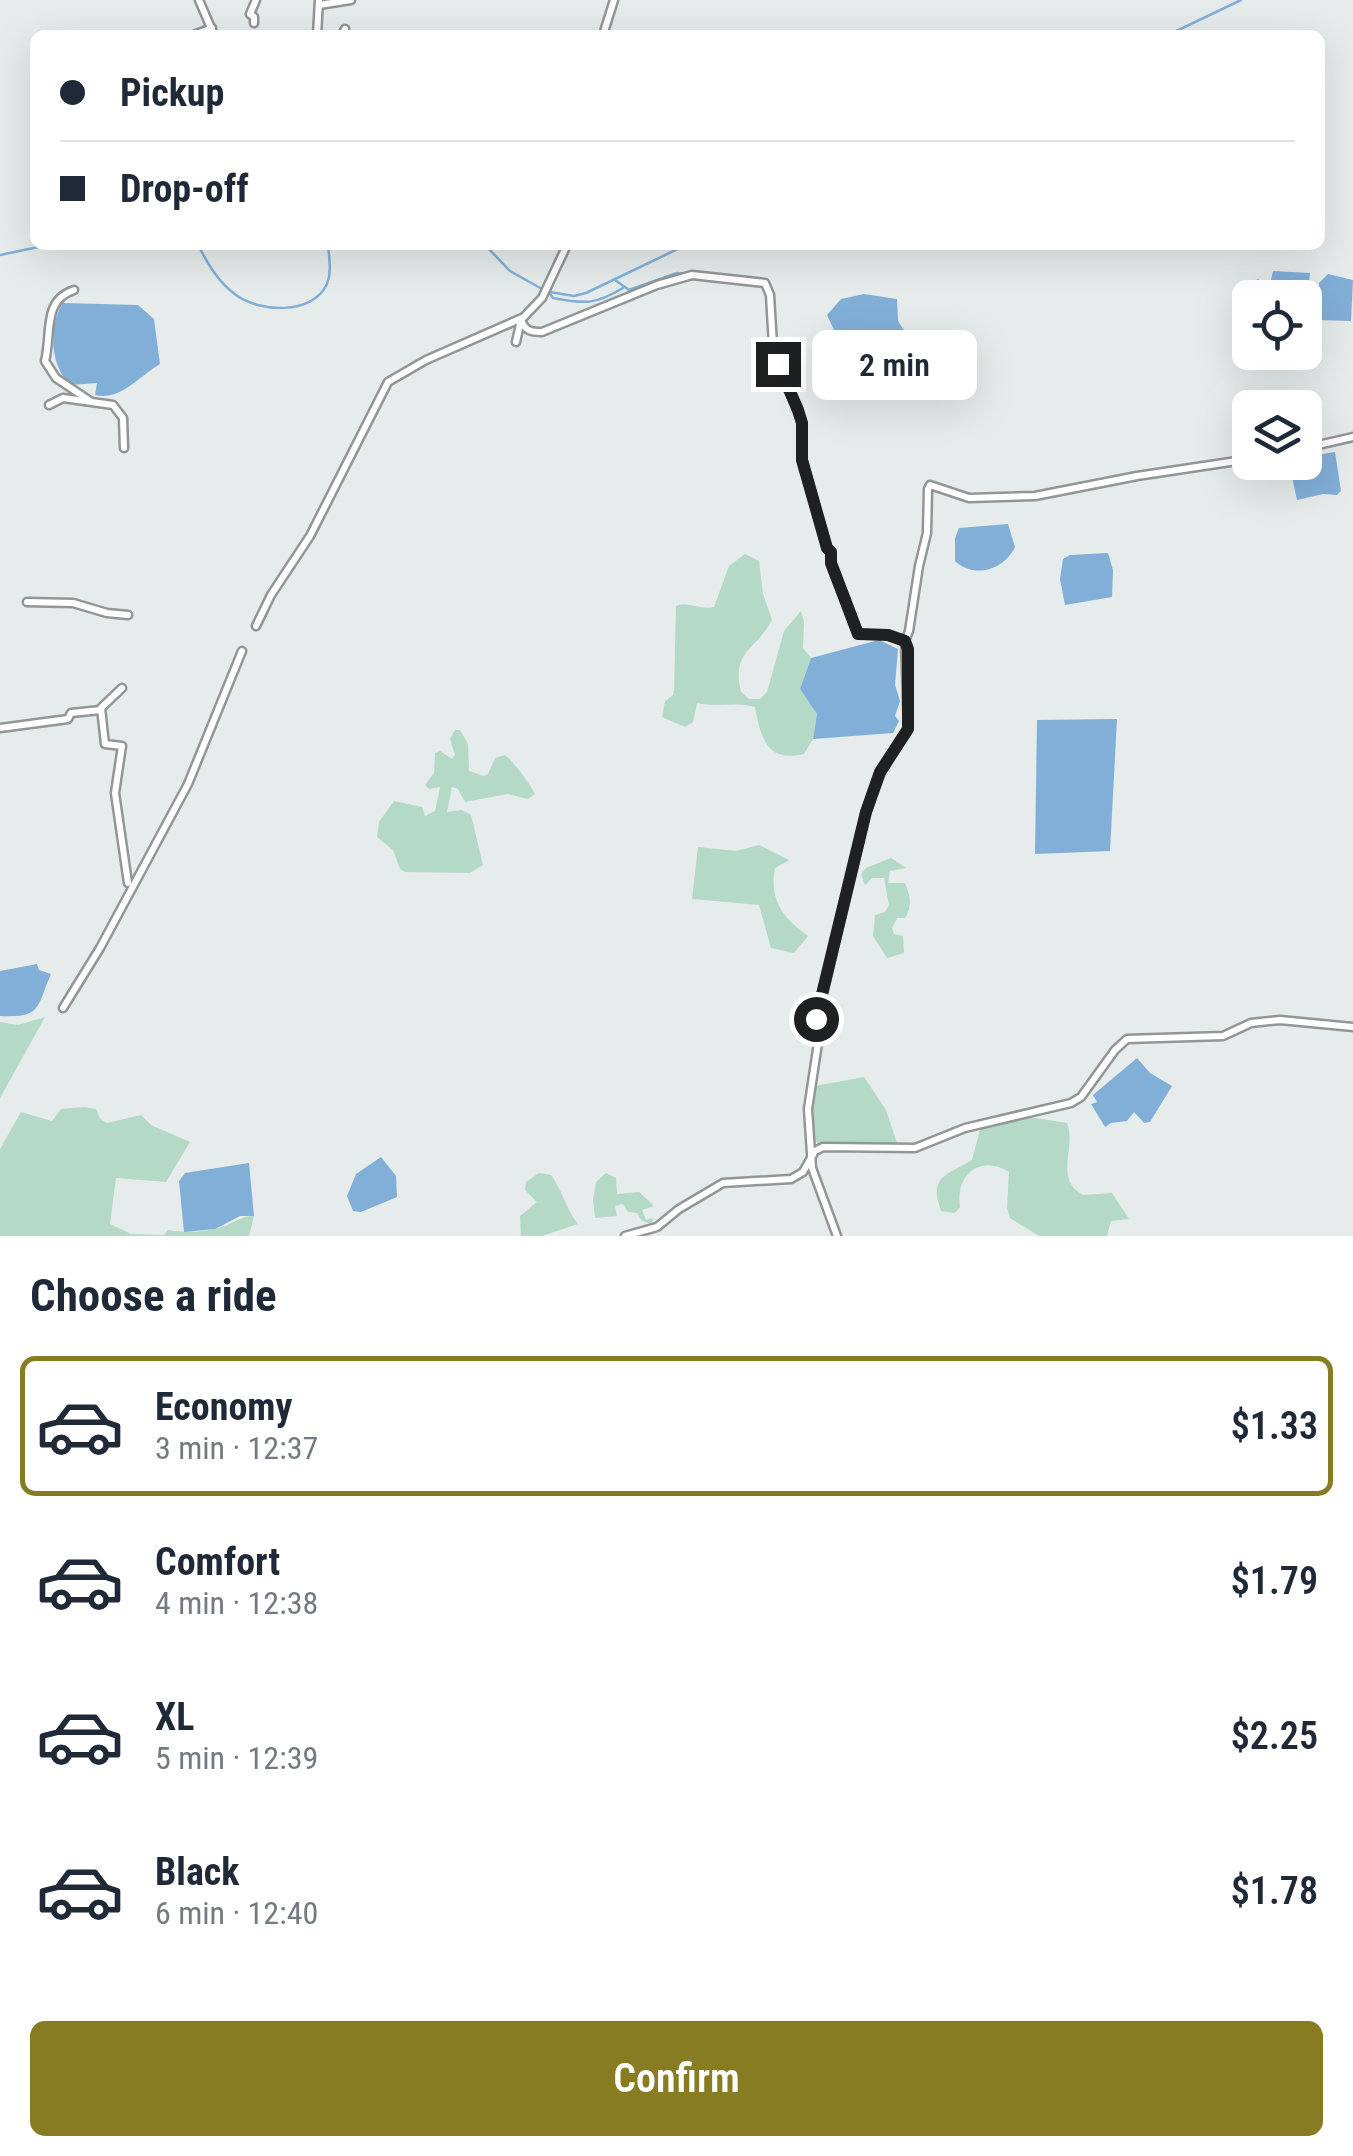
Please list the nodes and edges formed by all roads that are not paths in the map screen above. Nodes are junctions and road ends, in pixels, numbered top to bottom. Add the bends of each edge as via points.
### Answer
1 (199, 0) edge
2 (256, 0) edge
3 (351, 0) edge
4 (614, 0) edge
5 (319, 3) edge
6 (254, 23) dead end
7 (212, 30) edge
8 (317, 30) edge
9 (605, 30) edge
10 (565, 250) edge
11 (74, 290) dead end
12 (522, 319) junction
13 (516, 342) dead end
14 (90, 400) junction
15 (49, 405) dead end
16 (1353, 436) edge
17 (1322, 444) edge
18 (124, 448) dead end
19 (1232, 462) edge
20 (27, 602) dead end
21 (128, 615) dead end
22 (256, 626) dead end
23 (905, 641) junction
24 (242, 651) dead end
25 (122, 688) dead end
26 (101, 710) junction
27 (0, 728) edge
28 (128, 882) dead end
29 (63, 1008) dead end
30 (1353, 1027) edge
31 (812, 1156) junction
32 (625, 1236) edge
33 (837, 1236) edge

1 - 7 street
2 - 6 street
3 - 5 street
4 - 9 street
5 - 8 street
10 - 12 street via 542,298
11 - 14 street via 61,294 49,318 45,361 56,378
12 - 13 street
12 - 22 street via 388,382
12 - 23 street via 531,332 542,332 692,275 765,282 778,364 802,423 805,472 858,634
14 - 15 street via 63,398
14 - 18 street via 121,412
16 - 17 street
19 - 23 street via 1036,496 969,498 930,485 928,534
20 - 21 street
23 - 31 street via 908,729 880,772 866,812 818,1006 808,1109
24 - 29 street via 188,784
25 - 26 street
26 - 27 street
26 - 28 street via 105,744 122,746 114,793
30 - 31 street via 1280,1020 1217,1036 1132,1038 1071,1103 964,1128 916,1148 834,1146
31 - 32 street via 791,1179 723,1183 657,1227
31 - 33 street

